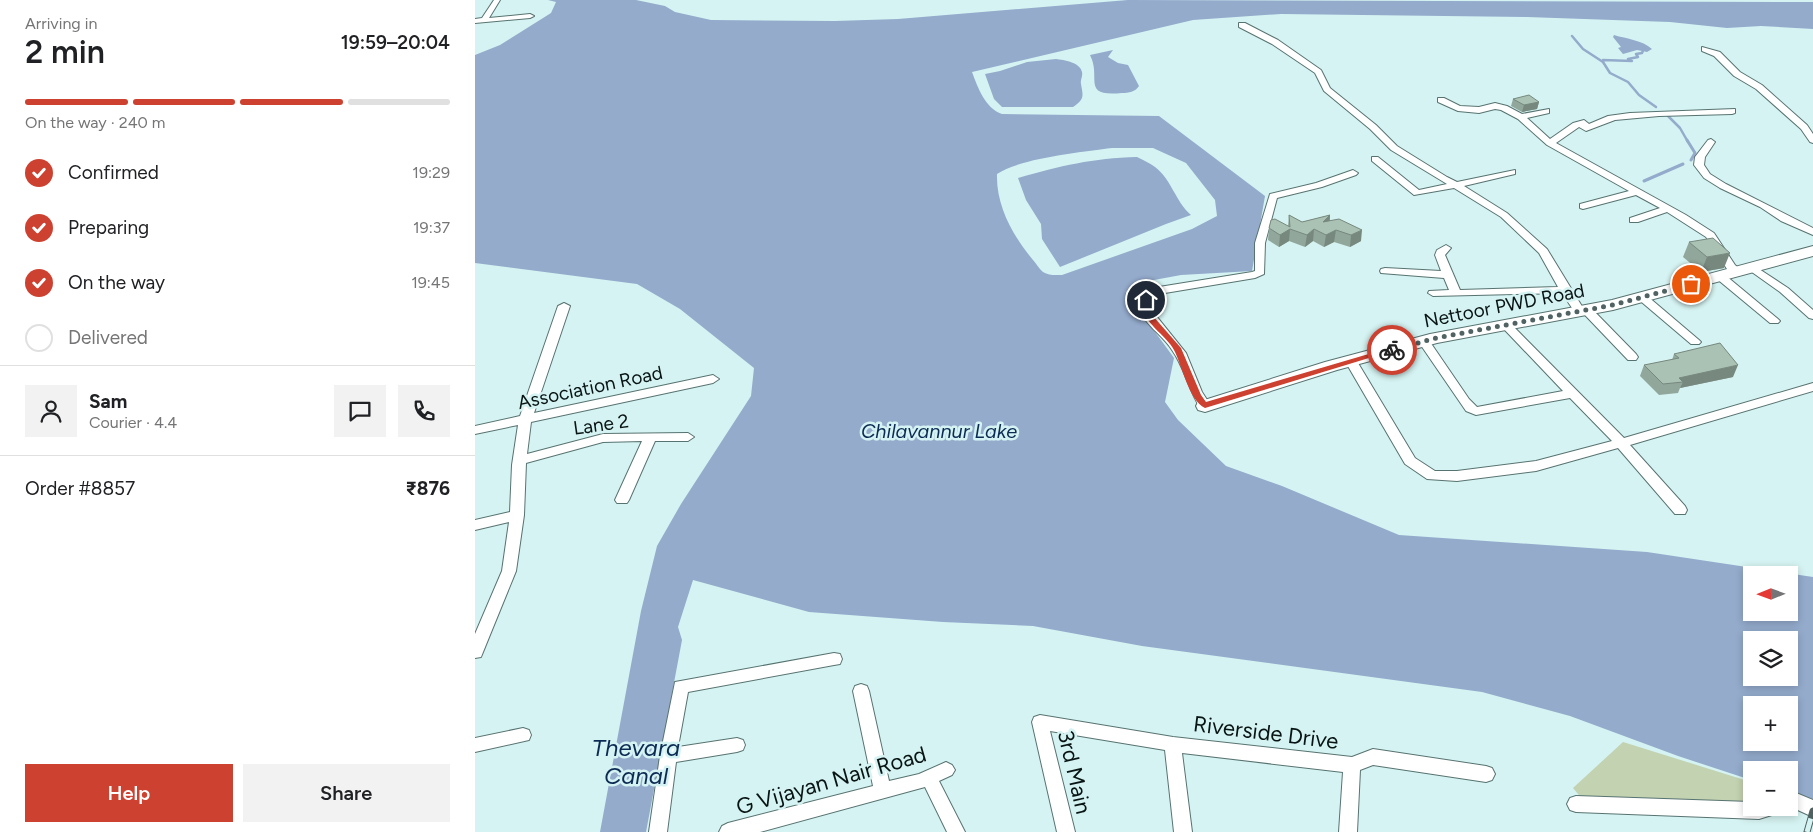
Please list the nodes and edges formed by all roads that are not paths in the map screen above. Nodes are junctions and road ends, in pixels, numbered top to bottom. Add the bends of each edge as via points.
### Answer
1 (497, 0) edge
2 (530, 16) dead end
3 (484, 20) junction
4 (475, 21) edge
5 (1242, 25) dead end
6 (1705, 49) dead end
7 (1441, 100) dead end
8 (1546, 111) dead end
9 (1732, 111) dead end
10 (1521, 117) junction
11 (1813, 140) edge
12 (1550, 142) junction
13 (1711, 142) dead end
14 (1375, 159) dead end
15 (1512, 172) dead end
16 (1353, 173) dead end
17 (1456, 185) junction
18 (1637, 192) junction
19 (1583, 206) dead end
20 (1667, 209) junction
21 (1634, 220) dead end
22 (1813, 232) edge
23 (1446, 248) dead end
24 (1813, 251) edge
25 (1746, 270) junction
26 (1385, 271) dead end
27 (1448, 275) junction
28 (1721, 277) junction
29 (1565, 290) junction
30 (1433, 293) dead end
31 (1456, 293) junction
32 (1642, 297) junction
33 (564, 306) dead end
34 (1584, 311) junction
35 (1813, 316) edge
36 (1775, 321) dead end
37 (1505, 324) junction
38 (1424, 341) junction
39 (1695, 342) dead end
40 (1632, 357) dead end
41 (1351, 361) junction
42 (713, 379) dead end
43 (1813, 388) edge
44 (1573, 393) junction
45 (1205, 406) joint
46 (525, 421) junction
47 (475, 430) edge
48 (650, 437) junction
49 (689, 438) dead end
50 (1621, 442) junction
51 (520, 460) junction
52 (622, 500) dead end
53 (1680, 510) dead end
54 (517, 515) junction
55 (475, 525) edge
56 (475, 652) edge
57 (834, 659) dead end
58 (861, 691) dead end
59 (1040, 722) joint
60 (523, 735) dead end
61 (1173, 744) junction
62 (475, 745) edge
63 (737, 745) dead end
64 (668, 756) junction
65 (1351, 765) junction
66 (946, 770) dead end
67 (1485, 774) dead end
68 (929, 778) junction
69 (883, 792) junction
70 (1798, 802) edge
71 (1576, 804) dead end
72 (1813, 809) edge
73 (1743, 810) edge
74 (659, 832) edge
75 (728, 832) edge
76 (956, 832) edge
77 (1066, 832) edge
78 (1183, 832) edge
79 (1348, 832) edge

1 - 3 street
2 - 3 street
3 - 4 street
5 - 17 street via 1275,42 1318,72 1327,89 1394,148
6 - 11 street via 1717,54 1737,74 1759,86
7 - 10 street via 1458,108 1479,110 1495,106
8 - 10 street
9 - 12 street via 1605,119 1586,128 1584,123 1580,123
10 - 12 street
12 - 18 street
13 - 22 street via 1700,157 1699,165 1707,176
14 - 17 street via 1417,193
15 - 17 street
16 - 45 street via 1273,196 1261,243 1260,272 1255,275 1159,290 1147,296 1145,307 1150,317 1177,348 1197,396
17 - 29 street via 1504,215 1543,250
18 - 19 street
18 - 20 street
20 - 21 street
20 - 25 street via 1710,235 1731,267
23 - 27 street via 1440,255
24 - 25 street, Nettoor PWD Road
25 - 28 street, Nettoor PWD Road
25 - 35 street via 1784,290
26 - 27 street
27 - 31 street
28 - 32 street, Nettoor PWD Road
28 - 36 street
29 - 31 street
29 - 34 street
30 - 31 street
32 - 34 street, Nettoor PWD Road
32 - 39 street
33 - 46 street
34 - 37 street, Nettoor PWD Road
34 - 40 street
37 - 38 street, Nettoor PWD Road
37 - 44 street
38 - 41 street, Nettoor PWD Road
38 - 44 street via 1465,402 1476,411
41 - 45 street, Nettoor PWD Road
41 - 50 street via 1410,460 1432,476 1536,466
42 - 46 street, Association Road
43 - 50 street
44 - 50 street
46 - 47 street, Association Road
46 - 51 street
48 - 49 street, Lane 2
48 - 51 street, Lane 2 via 603,438
48 - 52 street
50 - 53 street
51 - 54 street
54 - 55 street
54 - 56 street via 509,571
57 - 64 street via 681,687
58 - 69 street
59 - 61 street, Riverside Drive
59 - 77 street, 3rd Main
60 - 62 street
61 - 65 street, Riverside Drive
61 - 78 street
63 - 64 street
64 - 74 street
65 - 67 street, Riverside Drive via 1373,756
65 - 79 street
66 - 68 street, G Vijayan Nair Road
68 - 69 street, G Vijayan Nair Road
68 - 76 street
69 - 75 street, G Vijayan Nair Road
70 - 72 street
71 - 73 street

